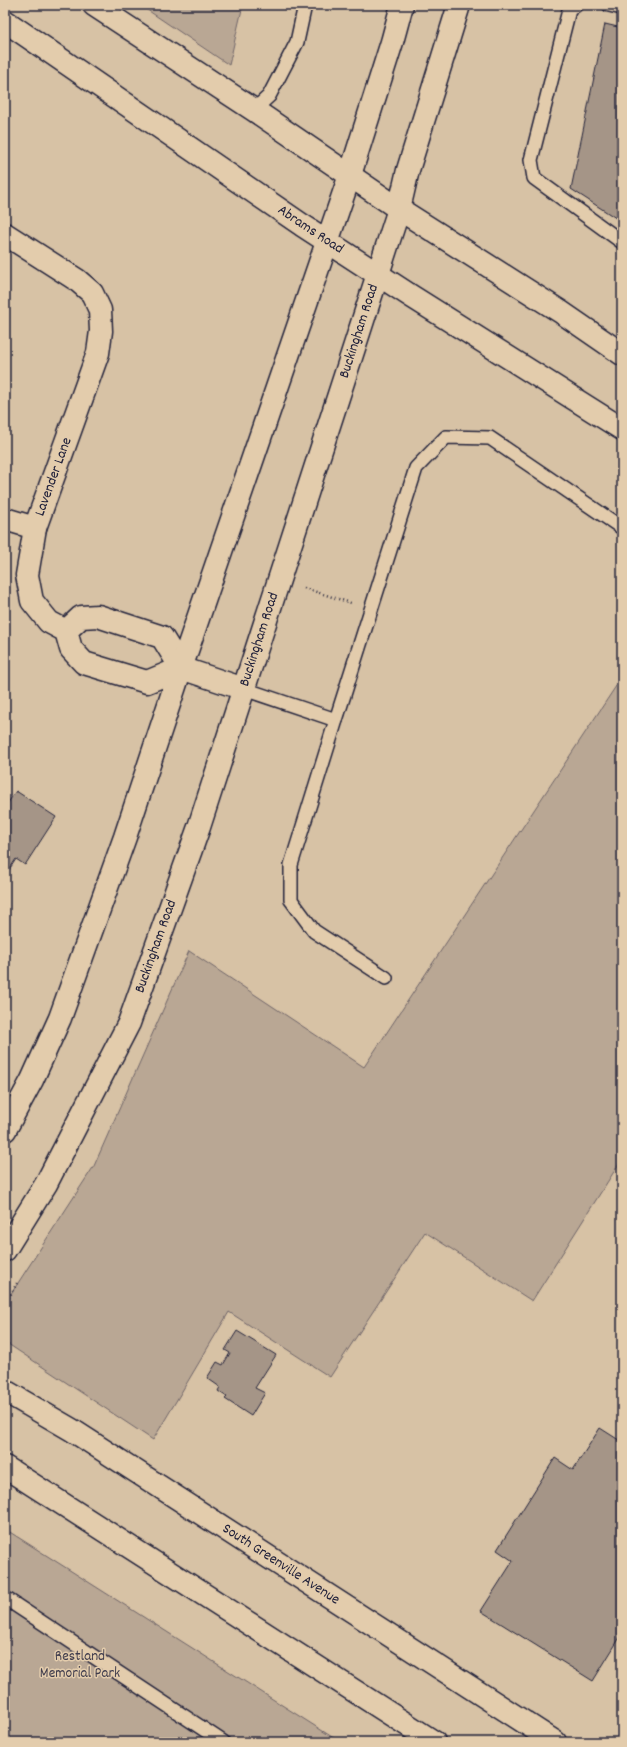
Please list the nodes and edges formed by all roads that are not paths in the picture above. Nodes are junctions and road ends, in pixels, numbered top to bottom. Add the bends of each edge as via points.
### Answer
1 (94, 5) edge
2 (305, 5) edge
3 (402, 5) edge
4 (459, 5) edge
5 (576, 5) edge
6 (609, 5) edge
7 (622, 8) edge
8 (5, 21) edge
9 (254, 110) junction
10 (350, 175) junction
11 (399, 209) junction
12 (5, 234) edge
13 (327, 241) junction
14 (622, 242) edge
15 (378, 274) junction
16 (622, 354) edge
17 (622, 428) edge
18 (5, 519) edge
19 (36, 528) junction
20 (622, 528) edge
21 (66, 631) junction
22 (181, 668) junction
23 (244, 689) junction
24 (336, 720) junction
25 (386, 978) dead end
26 (5, 1130) edge
27 (5, 1250) edge
28 (5, 1391) edge
29 (5, 1467) edge
30 (5, 1598) edge
31 (223, 1742) edge
32 (434, 1742) edge
33 (555, 1742) edge

1 - 9 street
2 - 9 lane via 297,42 269,96
3 - 10 street
4 - 11 street, Buckingham Road via 408,170
5 - 14 lane via 569,10 531,160 534,178
6 - 7 lane
8 - 13 street, Abrams Road
9 - 10 street
10 - 11 street
10 - 13 street
11 - 15 street, Buckingham Road
11 - 16 street
12 - 19 street, Lavender Lane via 77,280 92,293 100,310 102,331 98,353
13 - 15 street, Abrams Road
13 - 22 street
15 - 17 street, Abrams Road
15 - 23 street, Buckingham Road
18 - 19 street
19 - 21 street, Lavender Lane via 27,576 32,600 49,622
20 - 24 lane via 490,438 446,437 416,468
21 - 22 street via 71,649 84,663 147,682
21 - 22 street via 81,617 98,616 162,637
22 - 23 street
22 - 26 street via 125,837 60,1018 32,1080
23 - 24 lane
23 - 27 street, Buckingham Road via 199,826 129,1023 46,1184
24 - 25 lane via 291,865 291,900 314,931
28 - 33 street, South Greenville Avenue via 72,1430
29 - 32 street
30 - 31 lane

